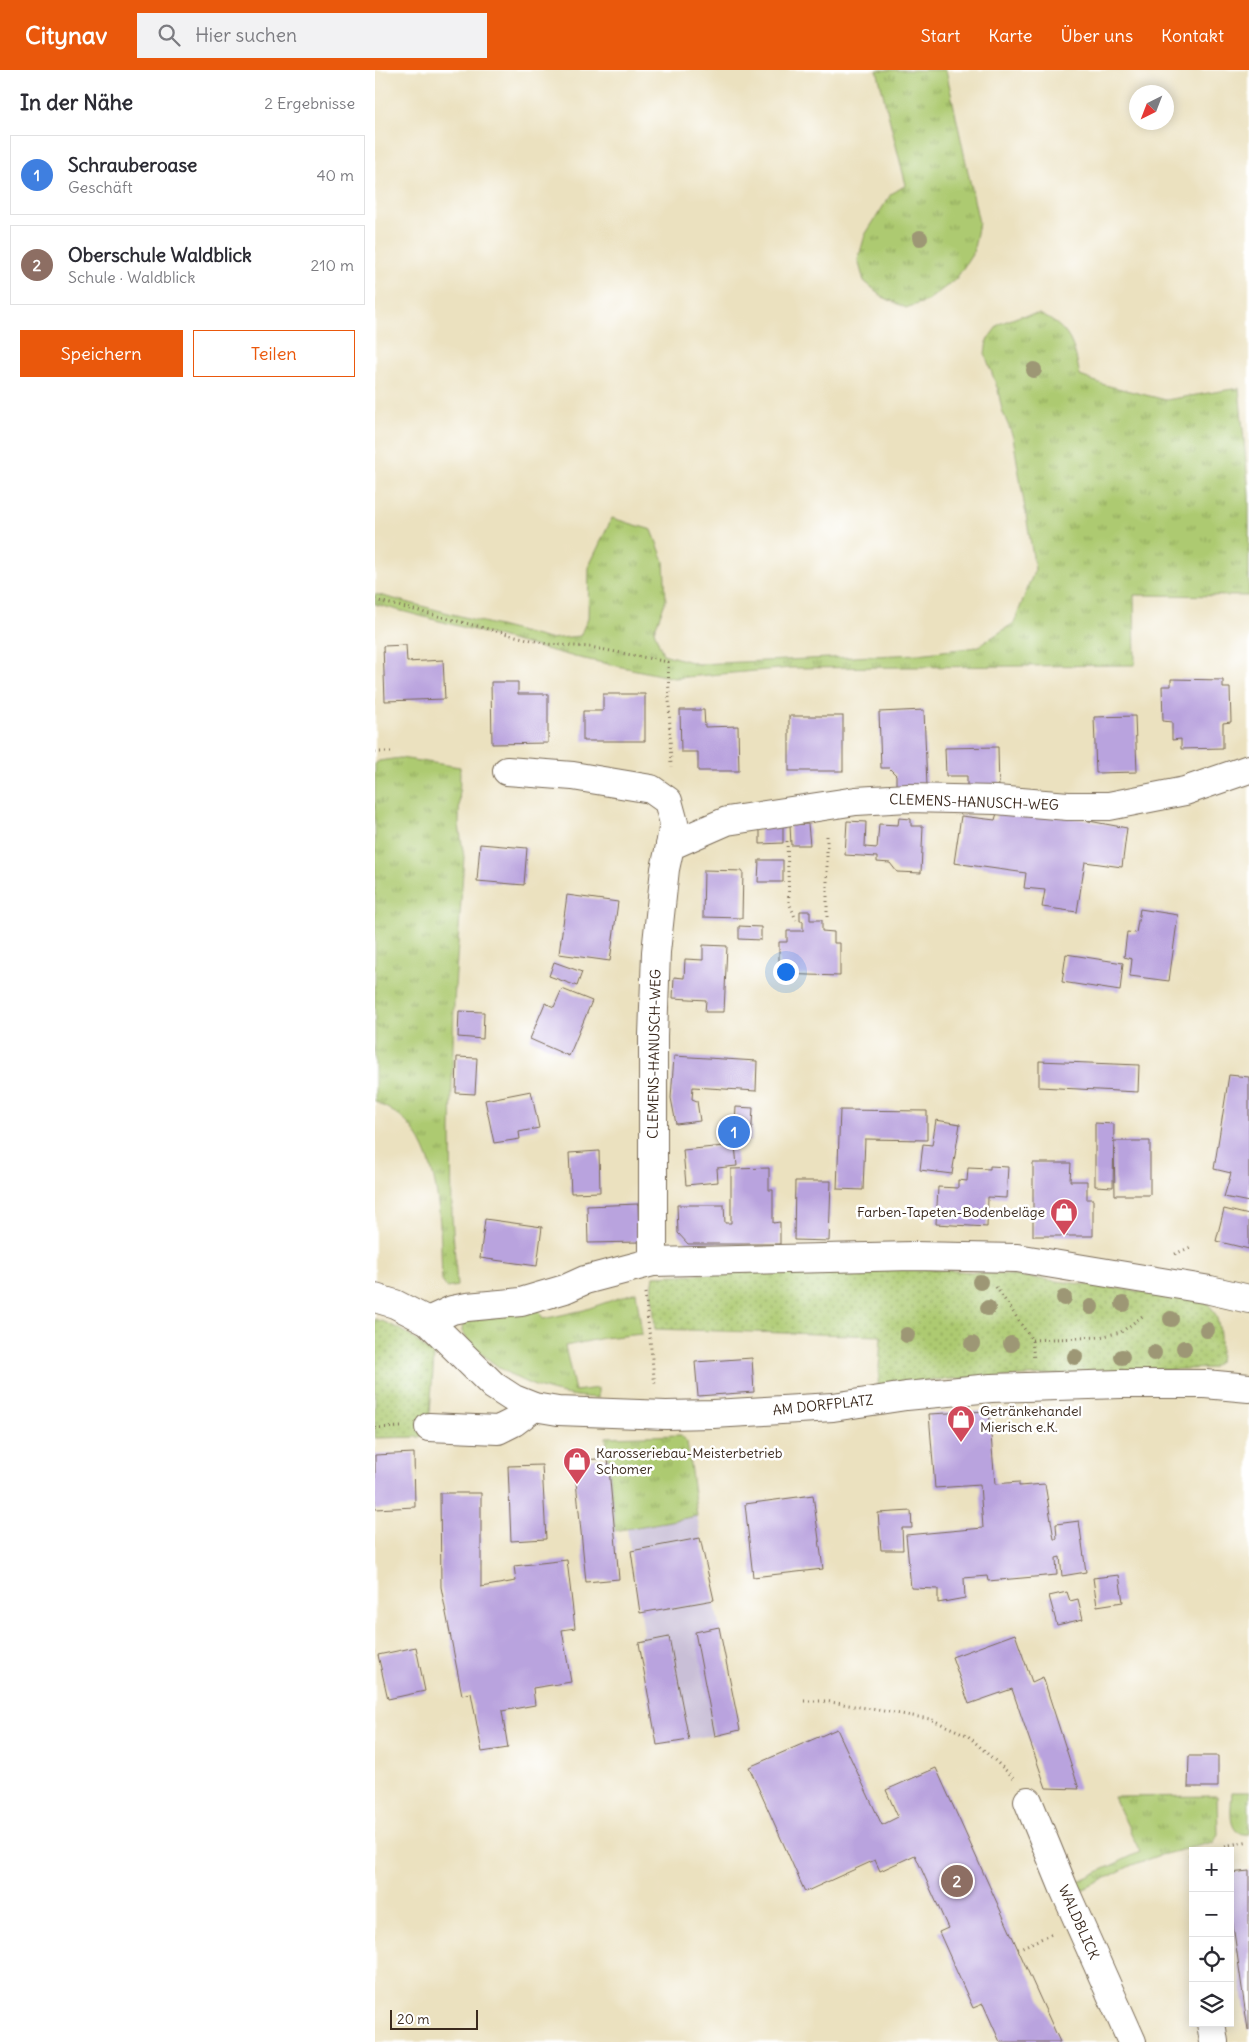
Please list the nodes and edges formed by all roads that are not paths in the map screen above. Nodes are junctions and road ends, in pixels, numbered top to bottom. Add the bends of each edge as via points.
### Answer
1 (1249, 769) edge
2 (507, 771) dead end
3 (670, 846) junction
4 (648, 1263) junction
5 (375, 1298) edge
6 (1249, 1299) edge
7 (428, 1321) junction
8 (1249, 1388) edge
9 (534, 1407) junction
10 (429, 1427) dead end
11 (1028, 1801) road end
12 (1212, 2027) edge
13 (1132, 2042) edge
14 (1214, 2042) edge

1 - 3 street, CLEMENS-HANUSCH-WEG via 1185,791 1109,806 908,798 856,801 727,821
2 - 3 street, CLEMENS-HANUSCH-WEG via 573,776 651,789 668,801 674,823
3 - 4 street, CLEMENS-HANUSCH-WEG via 656,952
4 - 6 street via 975,1256 1017,1258
4 - 7 street via 521,1302 452,1310
5 - 7 street, AM DORFPLATZ
7 - 9 street, AM DORFPLATZ via 494,1386
8 - 9 street, AM DORFPLATZ via 1205,1384 1130,1384 991,1388 700,1423 659,1414 558,1411
9 - 10 street via 498,1430
11 - 13 street, WALDBLICK
12 - 14 street

